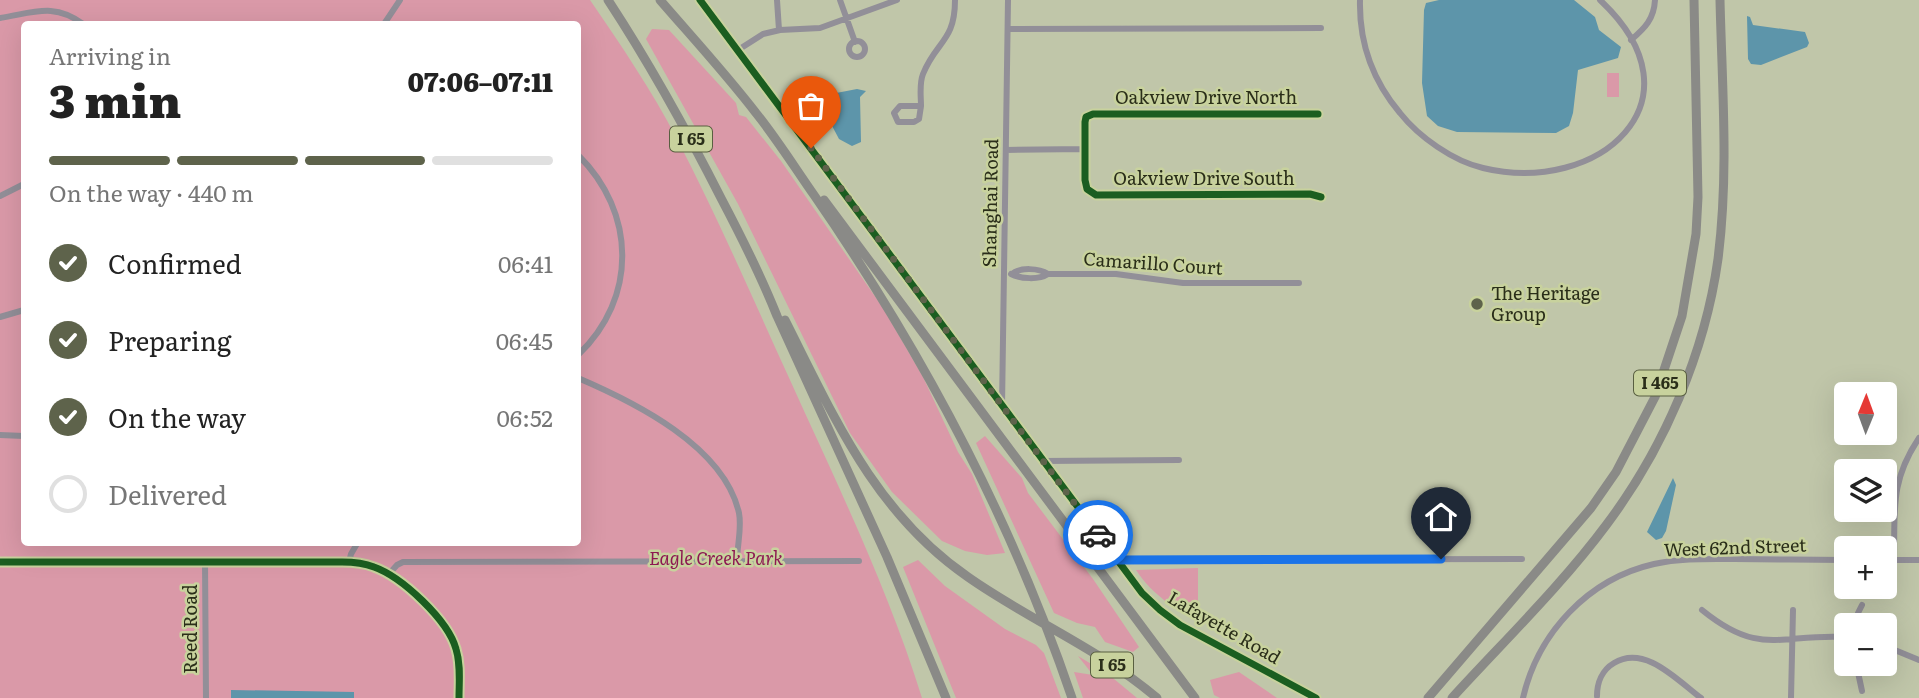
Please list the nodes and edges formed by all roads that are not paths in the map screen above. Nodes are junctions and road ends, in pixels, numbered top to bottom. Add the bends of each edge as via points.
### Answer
1 (400, 0) edge
2 (608, 0) edge
3 (660, 0) edge
4 (700, 0) edge
5 (777, 0) edge
6 (840, 0) edge
7 (897, 0) edge
8 (955, 0) edge
9 (1008, 0) edge
10 (1360, 0) edge
11 (1600, 0) edge
12 (1655, 0) edge
13 (1694, 0) edge
14 (1720, 0) edge
15 (0, 18) edge
16 (846, 18) junction
17 (79, 21) edge
18 (386, 21) edge
19 (1008, 29) junction
20 (1321, 29) dead end
21 (779, 30) junction
22 (1631, 40) junction
23 (855, 42) dead end
24 (738, 50) junction
25 (920, 106) dead end
26 (757, 114) junction
27 (1318, 114) dead end
28 (1085, 149) junction
29 (1006, 150) junction
30 (581, 158) edge
31 (21, 186) edge
32 (0, 196) edge
33 (1321, 197) dead end
34 (1008, 274) junction
35 (1299, 283) dead end
36 (765, 285) junction
37 (21, 311) edge
38 (0, 317) edge
39 (581, 352) edge
40 (581, 379) edge
41 (1002, 407) junction
42 (0, 435) edge
43 (21, 436) edge
44 (1919, 438) edge
45 (1179, 460) dead end
46 (1042, 461) junction
47 (1895, 536) edge
48 (356, 546) edge
49 (1522, 559) dead end
50 (1897, 559) edge
51 (1116, 560) junction
52 (1834, 560) edge
53 (1919, 560) edge
54 (205, 561) junction
55 (859, 561) dead end
56 (0, 562) edge
57 (349, 562) junction
58 (737, 562) junction
59 (389, 575) junction
60 (1862, 605) dead end
61 (1702, 610) dead end
62 (1793, 610) dead end
63 (1858, 613) edge
64 (1834, 637) edge
65 (1793, 639) junction
66 (1897, 651) edge
67 (1919, 660) edge
68 (1858, 676) edge
69 (1861, 691) dead end
70 (1597, 696) edge
71 (206, 698) edge
72 (459, 698) edge
73 (946, 698) edge
74 (1072, 698) edge
75 (1157, 698) edge
76 (1195, 698) edge
77 (1317, 698) edge
78 (1428, 698) edge
79 (1452, 698) edge
80 (1523, 698) edge
81 (1701, 698) edge
82 (1791, 698) edge

1 - 18 street
2 - 36 highway, I 65 via 684,126
3 - 26 highway, I 65
4 - 24 main road, Lafayette Road
5 - 21 street
6 - 16 street
7 - 16 street
8 - 25 street via 951,30 923,74
9 - 19 street, Shanghai Road
10 - 22 street via 1367,57 1391,103 1422,135 1484,168 1532,173 1556,169 1611,145 1631,126 1644,98 1641,63
11 - 22 street
12 - 22 street via 1653,17
13 - 78 highway, I 465 via 1696,234 1684,307 1655,397 1591,508
14 - 79 highway, I 465 via 1721,228 1708,314 1681,391 1653,451 1607,524
15 - 17 street via 54,10
16 - 21 street via 812,30
16 - 23 street
19 - 20 street
19 - 29 street, Shanghai Road
21 - 24 street via 756,37
24 - 41 main road, Lafayette Road
26 - 74 highway via 858,259 948,411 1018,555
26 - 76 highway, I 65
27 - 28 street, Oakview Drive North via 1093,114 1085,120
28 - 29 street
28 - 33 street, Oakview Drive South via 1085,185 1094,195
29 - 34 street, Shanghai Road
30 - 39 street via 612,204 623,261 607,316
31 - 32 street
34 - 35 street, Camarillo Court via 1042,278 1048,274 1116,274 1183,283
34 - 41 street, Shanghai Road
36 - 73 highway
36 - 75 highway, I 65 via 849,445 911,529 968,577 1121,670
37 - 38 street
40 - 58 street via 658,418 702,453 736,505 740,522
41 - 46 main road, Lafayette Road
42 - 43 street
44 - 47 street via 1896,485
45 - 46 street
46 - 51 main road, Lafayette Road
48 - 57 street
49 - 51 street
50 - 53 street
51 - 77 main road, Lafayette Road via 1145,597 1172,619
52 - 80 street, West 62nd Street via 1686,560 1624,574 1585,598 1554,630 1534,665
54 - 56 street
54 - 57 street
54 - 71 street, Reed Road
55 - 58 street
57 - 59 street via 373,566
58 - 59 street via 403,562
59 - 72 street via 434,612 449,631 458,657
60 - 63 street
61 - 65 street via 1741,635 1766,641
62 - 65 street
64 - 65 street
65 - 82 street
66 - 67 street
68 - 69 street
70 - 81 street via 1605,671 1616,661 1633,657 1656,664

